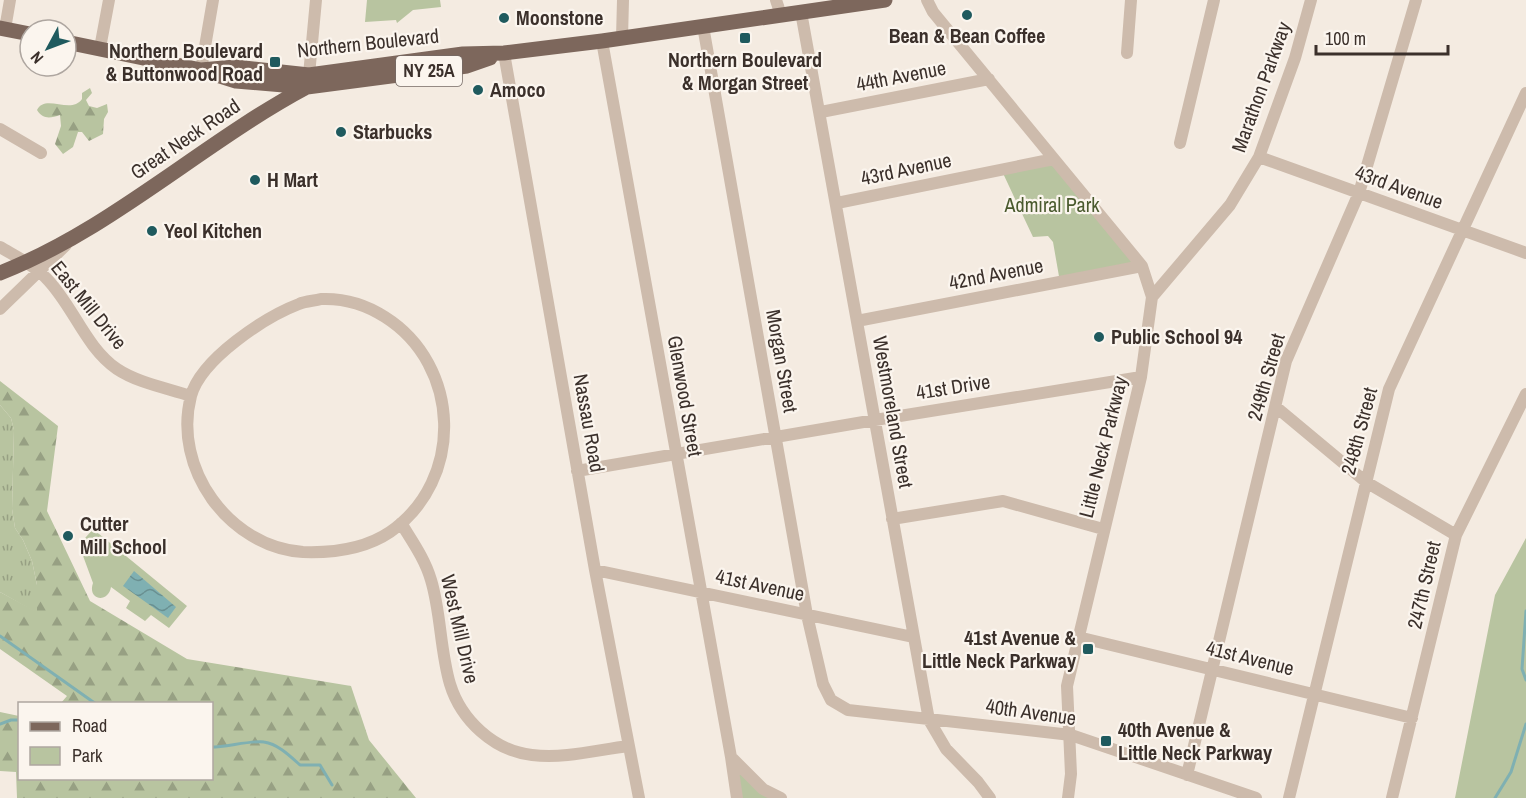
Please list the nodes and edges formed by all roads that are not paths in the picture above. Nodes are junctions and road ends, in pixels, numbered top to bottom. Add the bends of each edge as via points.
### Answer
1 (10, 0) edge
2 (109, 0) edge
3 (213, 0) edge
4 (316, 0) edge
5 (623, 0) edge
6 (776, 0) edge
7 (885, 0) edge
8 (927, 0) edge
9 (1131, 0) edge
10 (1214, 0) edge
11 (1311, 0) edge
12 (1416, 0) edge
13 (801, 12) junction
14 (782, 15) junction
15 (703, 26) junction
16 (2, 29) edge
17 (18, 32) edge
18 (622, 38) junction
19 (602, 41) junction
20 (78, 44) edge
21 (100, 48) junction
22 (504, 53) junction
23 (1127, 53) dead end
24 (201, 70) junction
25 (989, 79) junction
26 (236, 81) junction
27 (308, 81) junction
28 (1526, 93) edge
29 (821, 112) junction
30 (261, 113) junction
31 (0, 129) edge
32 (1180, 143) dead end
33 (41, 153) dead end
34 (1259, 157) junction
35 (1054, 159) junction
36 (1359, 193) junction
37 (837, 203) junction
38 (1461, 231) junction
39 (78, 234) junction
40 (0, 247) edge
41 (1526, 253) edge
42 (25, 262) junction
43 (1142, 266) junction
44 (38, 271) junction
45 (0, 273) edge
46 (1152, 297) junction
47 (0, 309) edge
48 (857, 321) junction
49 (1141, 378) junction
50 (1526, 394) edge
51 (191, 396) junction
52 (1276, 407) junction
53 (874, 420) junction
54 (776, 437) junction
55 (676, 454) junction
56 (577, 471) junction
57 (1366, 482) junction
58 (892, 519) junction
59 (401, 523) junction
60 (1103, 529) junction
61 (1456, 535) junction
62 (595, 570) junction
63 (701, 592) junction
64 (807, 615) junction
65 (913, 637) junction
66 (1078, 637) junction
67 (1213, 670) junction
68 (1315, 694) junction
69 (831, 700) joint
70 (1412, 718) junction
71 (929, 720) junction
72 (1071, 735) junction
73 (628, 746) junction
74 (731, 757) junction
75 (1187, 775) junction
76 (639, 798) edge
77 (737, 798) edge
78 (781, 798) edge
79 (990, 798) edge
80 (1068, 798) edge
81 (1256, 798) edge
82 (1289, 798) edge
83 (1392, 798) edge

1 - 16 street
2 - 21 street
3 - 24 street
4 - 27 street
5 - 18 street
6 - 14 street
7 - 13 main road, Northern Boulevard / NY 25A
8 - 25 street, Little Neck Parkway via 934,14
9 - 23 street
10 - 32 street
11 - 34 street, Marathon Parkway via 1295,58
12 - 36 street, 249th Street
13 - 14 main road, Northern Boulevard / NY 25A
13 - 29 street, Westmoreland Street
14 - 15 main road, Northern Boulevard / NY 25A
15 - 18 main road, Northern Boulevard / NY 25A
15 - 54 street, Morgan Street
16 - 17 main road
18 - 19 main road, Northern Boulevard / NY 25A
19 - 22 main road, Northern Boulevard / NY 25A
19 - 55 street, Glenwood Street
20 - 21 main road, Northern Boulevard / NY 25A
21 - 24 main road, Northern Boulevard / NY 25A
22 - 27 main road, Northern Boulevard / NY 25A via 467,66
22 - 56 street, Nassau Road
24 - 26 main road, Northern Boulevard / NY 25A
24 - 27 main road, Northern Boulevard / NY 25A via 235,67
25 - 29 street, 44th Avenue
25 - 35 street, Little Neck Parkway
26 - 27 main road, Northern Boulevard / NY 25A
26 - 30 main road via 260,93 264,103
27 - 30 main road, Great Neck Road
28 - 38 street, 248th Street
29 - 37 street, Westmoreland Street
30 - 39 main road, Great Neck Road
31 - 33 street
34 - 36 street, 43rd Avenue
34 - 46 street, Marathon Parkway via 1230,205
35 - 37 street, 43rd Avenue
35 - 43 street, Little Neck Parkway
36 - 38 street, 43rd Avenue
36 - 52 street, 249th Street via 1286,361
37 - 48 street, Westmoreland Street
38 - 41 street, 43rd Avenue
38 - 57 street, 248th Street via 1389,389
39 - 42 main road, Great Neck Road
39 - 44 street, Great Neck Road
40 - 42 street, East Mill Drive
42 - 44 street, East Mill Drive
42 - 45 main road, Great Neck Road
43 - 46 street, Little Neck Parkway
43 - 48 street, 42nd Avenue
44 - 47 street, Great Neck Road
44 - 51 street, East Mill Drive via 47,278 93,345 118,370
46 - 49 street, Little Neck Parkway
48 - 53 street, Westmoreland Street
49 - 53 street, 41st Drive
49 - 60 street, Little Neck Parkway
50 - 61 street, 247th Street
51 - 59 street via 189,443 199,476 211,499 239,528 287,550 303,552 346,550 376,540
51 - 59 street via 206,368 224,351 287,309 302,303 339,299 375,310 395,323 420,349 438,381 445,417 437,471 427,493
52 - 57 street
52 - 67 street, 249th Street
53 - 54 street, 41st Drive
53 - 58 street, Westmoreland Street
54 - 55 street, 41st Drive
54 - 64 street, Morgan Street
55 - 56 street, 41st Drive
55 - 63 street, Glenwood Street
56 - 62 street, Nassau Road
57 - 61 street
57 - 68 street, 248th Street
58 - 60 street via 1003,501
58 - 65 street, Westmoreland Street
59 - 73 street, West Mill Drive via 431,579 450,684 476,728 497,744 531,755
60 - 66 street, Little Neck Parkway
61 - 70 street, 247th Street
62 - 63 street, 41st Avenue
62 - 73 street, Nassau Road
63 - 64 street, 41st Avenue
63 - 74 street, Glenwood Street
64 - 65 street, 41st Avenue
64 - 69 street, Morgan Street via 823,684
65 - 71 street, Westmoreland Street
66 - 67 street, 41st Avenue
66 - 72 street, Little Neck Parkway via 1067,686
67 - 68 street, 41st Avenue
67 - 75 street, 249th Street
68 - 70 street, 41st Avenue
68 - 82 street, 248th Street
69 - 71 street, 40th Avenue via 848,711
70 - 83 street, 247th Street
71 - 72 street, 40th Avenue
71 - 79 street, Westmoreland Street via 946,749
72 - 75 street, 40th Avenue
72 - 80 street, Little Neck Parkway
73 - 76 street, Nassau Road
74 - 77 street, Glenwood Street
74 - 78 street via 763,789
75 - 81 street, 40th Avenue

